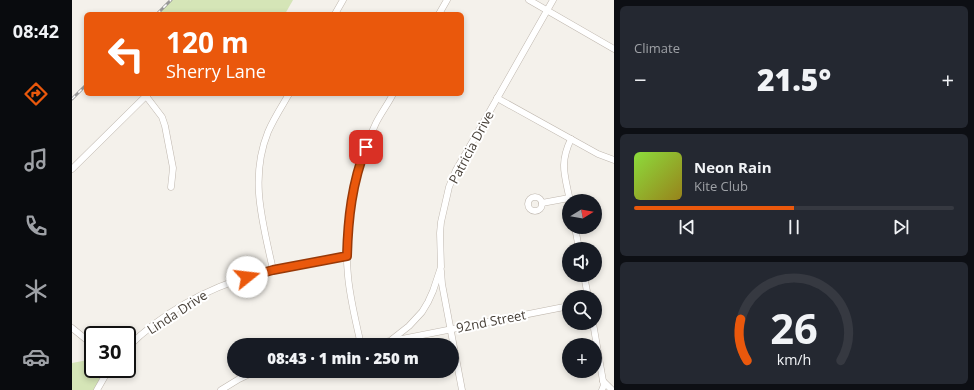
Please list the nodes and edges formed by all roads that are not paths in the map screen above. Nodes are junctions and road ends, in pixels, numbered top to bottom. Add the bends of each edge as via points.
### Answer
1 (344, 0) edge
2 (447, 0) edge
3 (529, 0) edge
4 (553, 0) edge
5 (547, 10) junction
6 (336, 12) edge
7 (440, 12) edge
8 (614, 49) edge
9 (146, 96) edge
10 (148, 96) edge
11 (286, 96) edge
12 (392, 96) edge
13 (497, 98) junction
14 (571, 139) junction
15 (614, 160) edge
16 (72, 170) edge
17 (171, 187) dead end
18 (569, 194) edge
19 (562, 200) edge
20 (542, 203) dead end
21 (347, 256) junction
22 (441, 267) junction
23 (273, 270) junction
24 (562, 307) edge
25 (72, 328) edge
26 (451, 329) junction
27 (594, 330) edge
28 (84, 337) edge
29 (359, 338) edge
30 (394, 338) edge
31 (405, 338) edge
32 (136, 341) edge
33 (103, 378) edge
34 (241, 378) edge
35 (603, 381) junction
36 (96, 390) edge
37 (221, 390) edge
38 (462, 390) edge
39 (602, 390) edge
40 (612, 390) edge

1 - 6 street
2 - 7 street
3 - 5 street
4 - 5 street, Patricia Drive
5 - 8 street
5 - 13 street, Patricia Drive
9 - 16 street
10 - 17 street via 165,126 173,168
11 - 23 street via 268,132 258,176 259,205
12 - 21 street via 376,123 356,178 348,222
13 - 14 street
13 - 22 street, Patricia Drive via 449,187 441,222
14 - 15 street
14 - 18 street via 563,162
19 - 20 street
21 - 23 street, Linda Drive
21 - 29 street
22 - 26 street
22 - 30 street, Patricia Drive via 422,312 410,326
23 - 32 street, Linda Drive via 209,291 162,319
24 - 26 street, 92nd Street
25 - 28 street
26 - 31 street, 92nd Street
26 - 38 street
27 - 35 street
33 - 36 street
34 - 37 street
35 - 39 street
35 - 40 street

